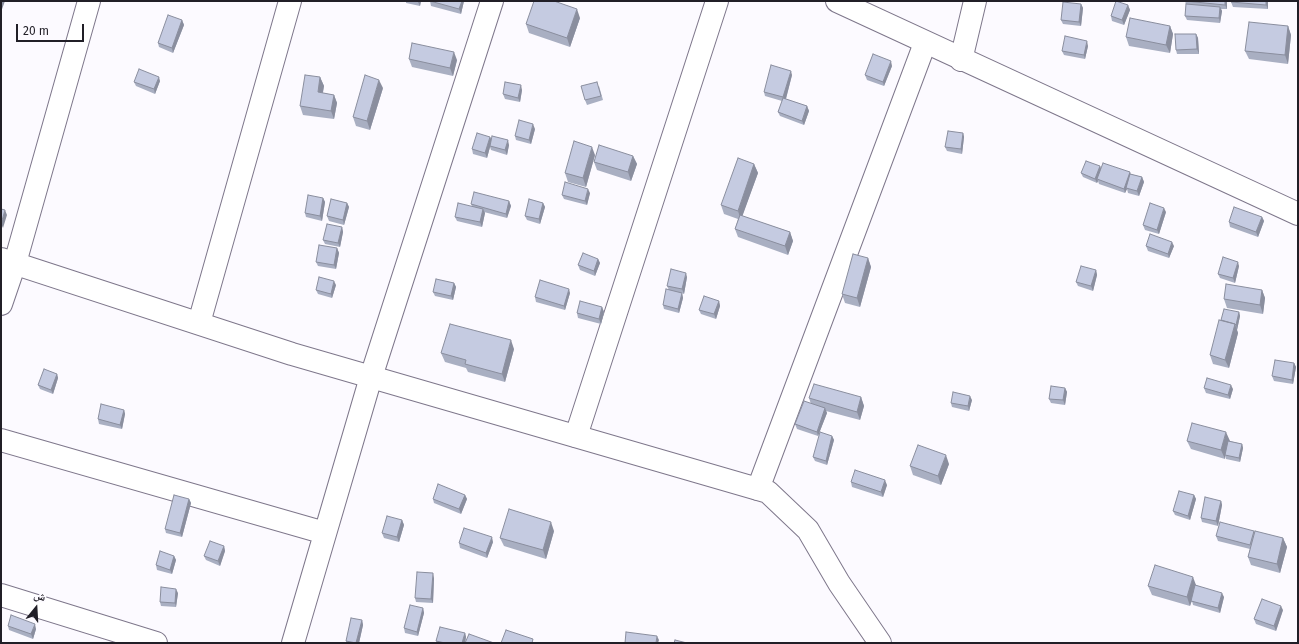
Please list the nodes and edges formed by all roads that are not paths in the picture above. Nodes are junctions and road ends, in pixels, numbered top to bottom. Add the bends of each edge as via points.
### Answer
1 (89, 1) edge
2 (290, 1) edge
3 (492, 1) edge
4 (717, 1) edge
5 (837, 1) edge
6 (976, 1) edge
7 (925, 43) junction
8 (961, 60) junction
9 (1298, 214) edge
10 (8, 261) edge
11 (1, 304) edge
12 (199, 323) junction
13 (371, 377) junction
14 (576, 436) junction
15 (1, 440) edge
16 (758, 489) junction
17 (325, 533) junction
18 (1, 595) edge
19 (156, 643) edge
20 (293, 643) edge
21 (880, 643) edge

1 - 10 street
2 - 12 street
3 - 13 street
4 - 14 street
5 - 7 street
6 - 8 street
7 - 8 street
7 - 16 street
8 - 9 street
10 - 11 street
10 - 12 street
12 - 13 street
13 - 14 street
13 - 17 street
14 - 16 street
15 - 17 street
16 - 21 street via 768,492 808,530 839,583
17 - 20 street
18 - 19 street

